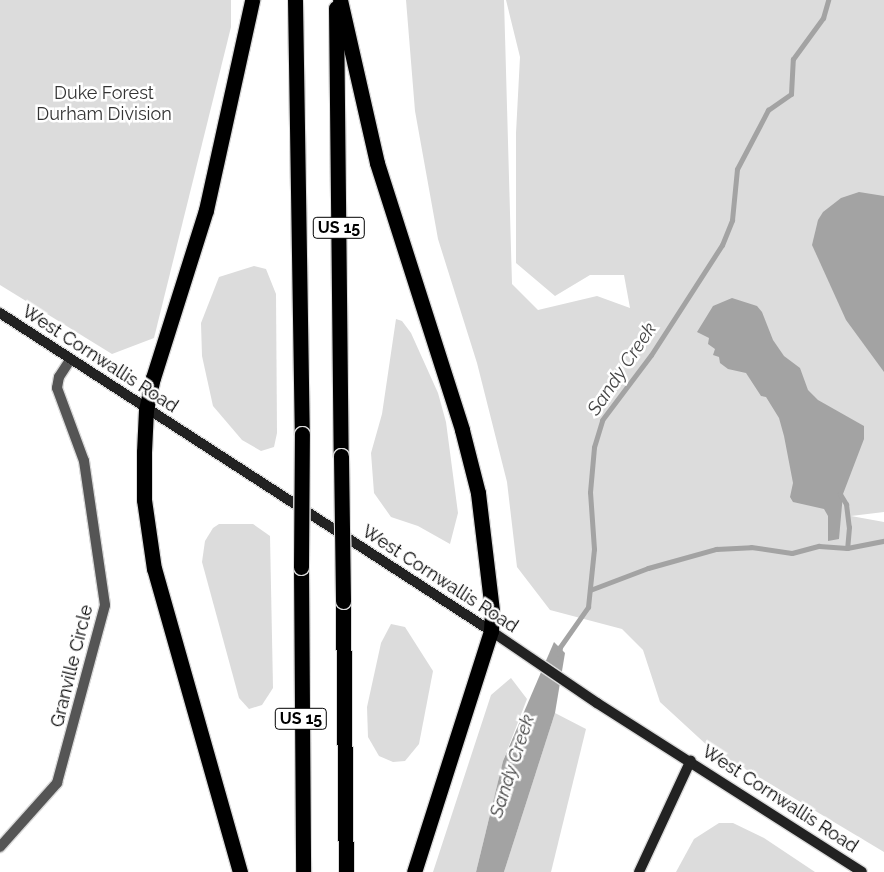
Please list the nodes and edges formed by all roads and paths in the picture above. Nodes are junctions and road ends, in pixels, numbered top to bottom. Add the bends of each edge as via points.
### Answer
1 (252, 0) edge
2 (295, 0) edge
3 (336, 0) edge
4 (340, 0) edge
5 (0, 313) edge
6 (70, 360) junction
7 (146, 410) junction
8 (491, 631) junction
9 (691, 760) junction
10 (0, 847) edge
11 (240, 872) edge
12 (303, 872) edge
13 (346, 872) edge
14 (414, 872) edge
15 (639, 872) edge
16 (862, 872) edge

1 - 7 highway via 206,210
2 - 12 highway, US 15, bridge via 302,434
3 - 13 highway, US 15, bridge
4 - 8 highway via 377,163 462,430 478,493 492,611
5 - 6 street, West Cornwallis Road
6 - 7 street, West Cornwallis Road
6 - 10 street, Granville Circle via 59,377 57,388 84,461 105,605 57,783
7 - 8 street, West Cornwallis Road
7 - 11 highway via 144,500 154,569
8 - 9 street, West Cornwallis Road via 597,703
8 - 14 highway
9 - 15 street
9 - 16 street, West Cornwallis Road

